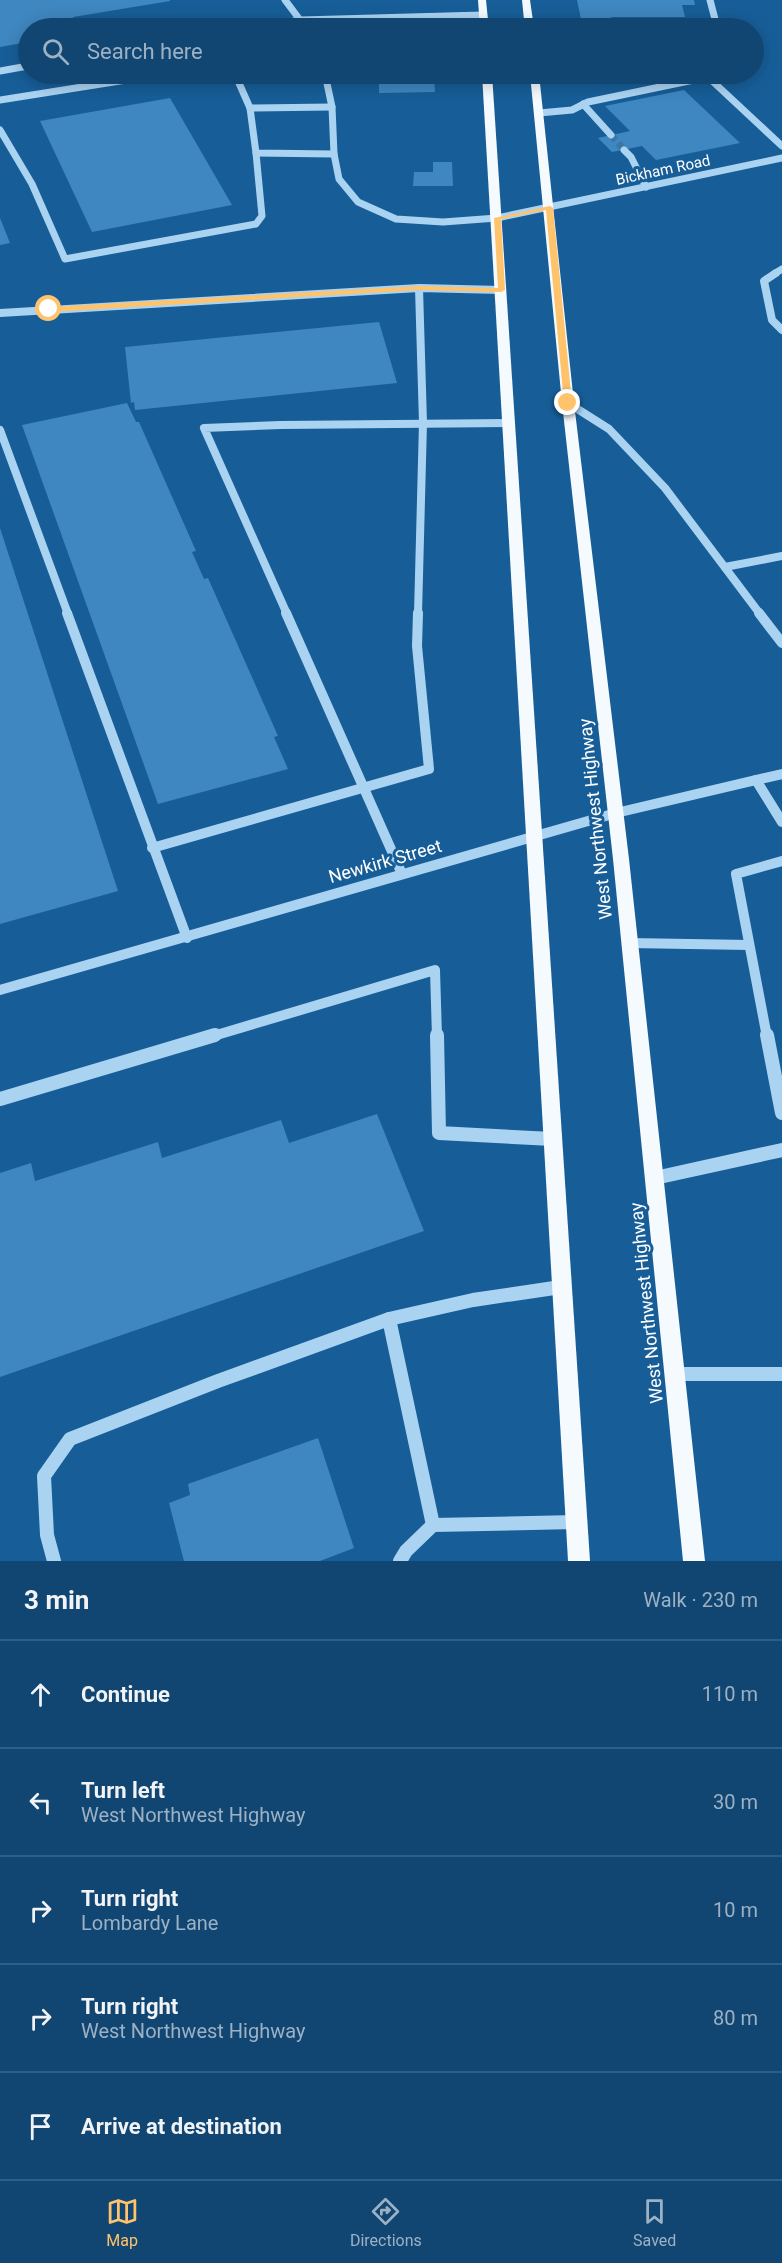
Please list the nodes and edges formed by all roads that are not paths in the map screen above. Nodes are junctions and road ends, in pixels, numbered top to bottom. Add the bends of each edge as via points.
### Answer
1 (285, 0) edge
2 (482, 0) edge
3 (526, 0) edge
4 (710, 0) edge
5 (299, 18) edge
6 (483, 18) edge
7 (527, 18) edge
8 (715, 18) edge
9 (18, 67) edge
10 (0, 70) edge
11 (87, 84) edge
12 (239, 84) edge
13 (327, 84) edge
14 (488, 84) edge
15 (535, 84) edge
16 (679, 84) edge
17 (715, 84) edge
18 (0, 100) edge
19 (583, 104) junction
20 (332, 107) junction
21 (250, 108) junction
22 (539, 112) junction
23 (0, 130) edge
24 (611, 135) tunnel mouth
25 (782, 146) edge
26 (624, 150) tunnel mouth
27 (256, 153) junction
28 (334, 154) junction
29 (782, 158) edge
30 (646, 187) junction
31 (550, 208) junction
32 (497, 218) junction
33 (782, 269) edge
34 (419, 288) junction
35 (501, 290) junction
36 (0, 313) edge
37 (782, 330) edge
38 (568, 403) junction
39 (423, 423) junction
40 (509, 423) junction
41 (0, 430) edge
42 (782, 556) edge
43 (725, 567) junction
44 (782, 643) edge
45 (782, 774) edge
46 (756, 780) junction
47 (364, 789) junction
48 (616, 813) junction
49 (782, 822) edge
50 (534, 836) junction
51 (152, 848) junction
52 (782, 861) edge
53 (402, 874) junction
54 (187, 938) junction
55 (629, 943) junction
56 (749, 945) junction
57 (0, 990) edge
58 (0, 1099) edge
59 (782, 1113) edge
60 (552, 1139) junction
61 (782, 1150) edge
62 (655, 1178) junction
63 (561, 1287) junction
64 (389, 1319) junction
65 (675, 1374) junction
66 (782, 1374) edge
67 (576, 1522) junction
68 (433, 1525) junction
69 (54, 1561) edge
70 (400, 1561) edge
71 (579, 1561) edge
72 (694, 1561) edge

1 - 5 street
2 - 6 main road
3 - 7 main road
4 - 8 street
9 - 10 street
11 - 18 street
12 - 21 street
13 - 20 street, Bickham Road
14 - 32 main road
15 - 22 main road, West Northwest Highway
16 - 19 street
17 - 25 street
19 - 22 street via 572,110
19 - 24 street
20 - 21 street
20 - 28 street, Bickham Road
21 - 27 street
22 - 31 main road, West Northwest Highway
23 - 27 street via 32,184 65,259 72,260 256,224 262,216
26 - 30 street
27 - 28 street
28 - 32 street, Bickham Road via 339,179 358,202 396,219 443,222
29 - 30 street, Bickham Road
30 - 31 street, Bickham Road
31 - 32 street, Bickham Road
31 - 38 main road, West Northwest Highway
32 - 35 main road
33 - 37 street via 764,281 772,320
34 - 35 street
34 - 36 street
34 - 39 street
35 - 40 main road
38 - 43 street via 609,429 665,488
38 - 48 main road, West Northwest Highway
39 - 40 street
39 - 47 street via 417,646 429,769
39 - 47 street via 276,423 204,428
40 - 50 main road
41 - 51 street
42 - 43 street
43 - 44 street
45 - 46 street, Newkirk Street
46 - 48 street, Newkirk Street
46 - 49 street
47 - 51 street
47 - 53 street
48 - 50 street, Newkirk Street
48 - 55 main road, West Northwest Highway
50 - 53 street, Newkirk Street
50 - 60 main road
51 - 54 street
52 - 56 street via 736,874
53 - 54 street, Newkirk Street
54 - 57 street, Newkirk Street
55 - 56 street
55 - 62 main road, West Northwest Highway
56 - 59 street
58 - 60 street via 435,970 439,1133
60 - 63 main road
61 - 62 street
62 - 65 main road, West Northwest Highway
63 - 64 street via 473,1300
63 - 67 main road
64 - 68 street
64 - 69 street via 70,1439 44,1476 47,1535
65 - 66 street
65 - 72 main road, West Northwest Highway
67 - 68 street
67 - 71 main road
68 - 70 street

